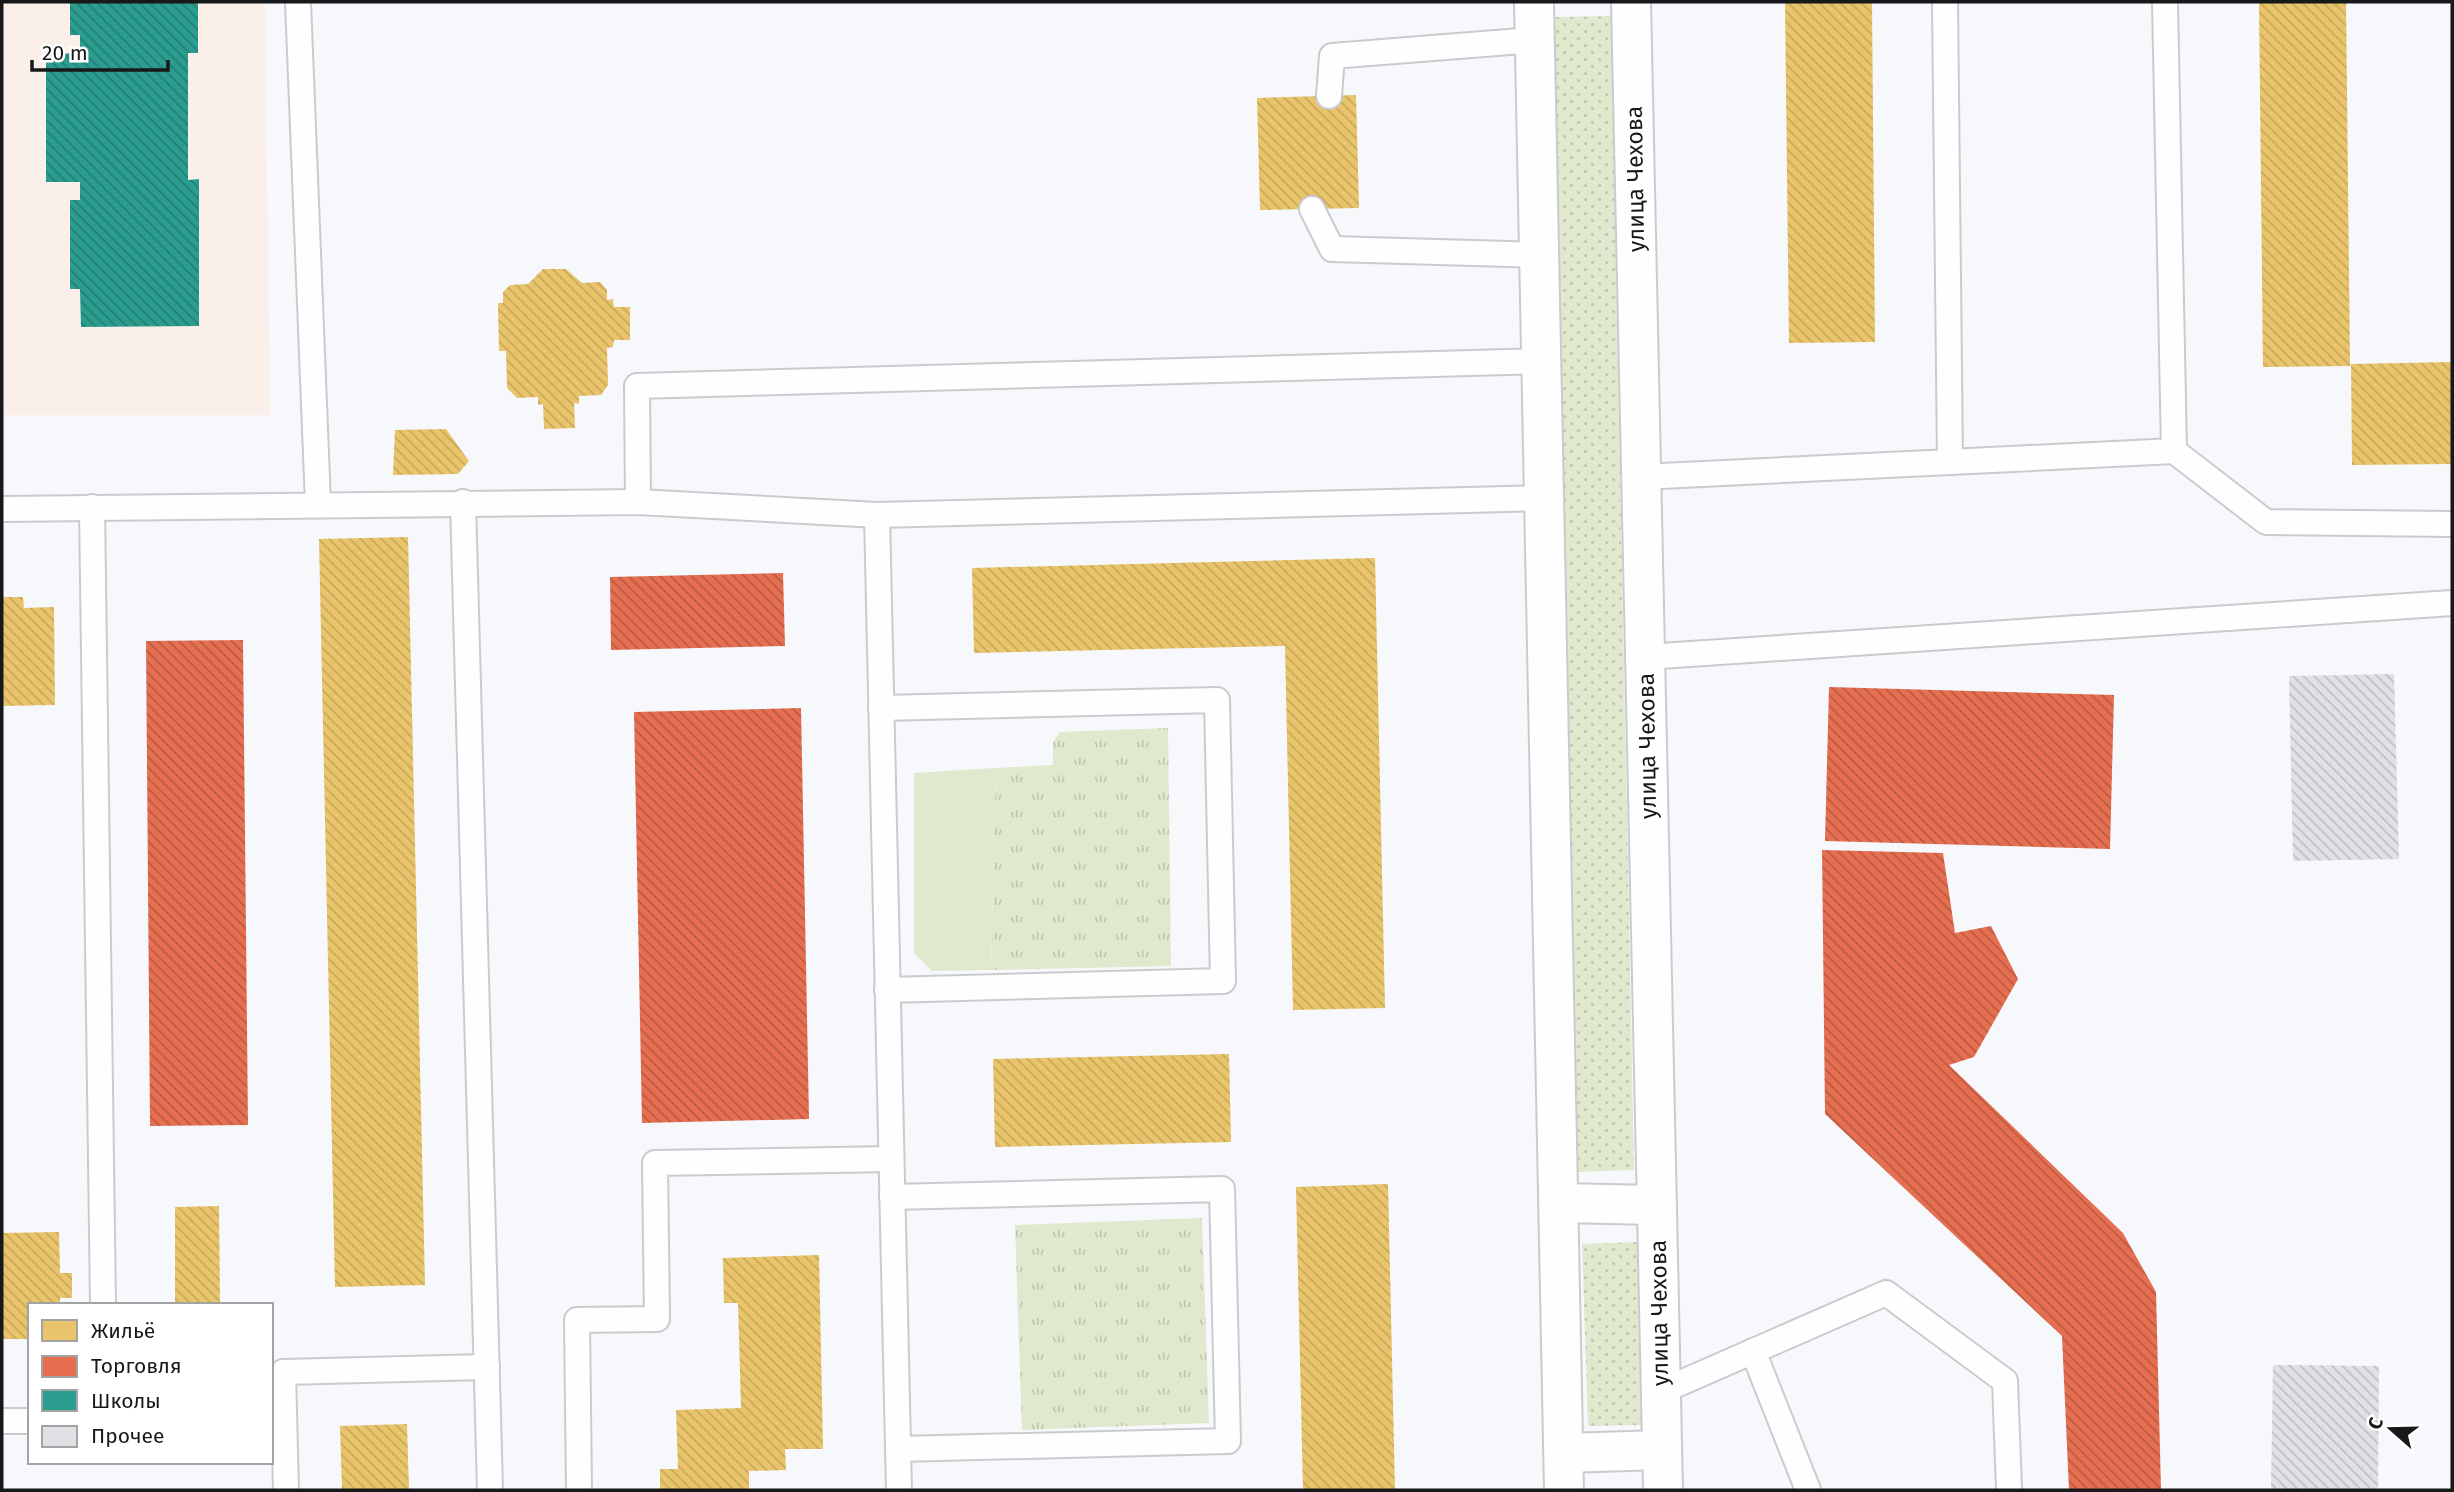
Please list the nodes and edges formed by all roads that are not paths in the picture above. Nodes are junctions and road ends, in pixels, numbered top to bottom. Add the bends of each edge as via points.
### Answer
1 (298, 2) edge
2 (1534, 2) edge
3 (1631, 2) edge
4 (1945, 2) edge
5 (2165, 2) edge
6 (1534, 40) junction
7 (1329, 96) dead end
8 (1312, 209) dead end
9 (1540, 255) junction
10 (1542, 362) junction
11 (2174, 451) junction
12 (1950, 462) junction
13 (1641, 477) junction
14 (1544, 498) junction
15 (463, 502) junction
16 (638, 502) junction
17 (318, 504) junction
18 (92, 507) junction
19 (2, 509) edge
20 (877, 514) junction
21 (2452, 524) edge
22 (2452, 603) edge
23 (1645, 657) junction
24 (881, 708) junction
25 (887, 990) junction
26 (891, 1159) junction
27 (892, 1197) junction
28 (1559, 1203) junction
29 (1657, 1205) junction
30 (103, 1303) edge
31 (1753, 1351) junction
32 (487, 1367) junction
33 (1660, 1392) junction
34 (2, 1420) edge
35 (28, 1420) edge
36 (278, 1420) edge
37 (898, 1449) junction
38 (1662, 1450) junction
39 (1563, 1453) junction
40 (286, 1490) edge
41 (490, 1490) edge
42 (579, 1490) edge
43 (899, 1490) edge
44 (1564, 1490) edge
45 (1663, 1490) edge
46 (1808, 1490) edge
47 (2009, 1490) edge

1 - 17 lane
2 - 6 street
3 - 13 street, улица Чехова
4 - 12 lane
5 - 11 lane
6 - 7 lane via 1332,56
6 - 9 street
8 - 9 lane via 1332,249
9 - 10 street
10 - 14 street
10 - 16 lane via 637,386
11 - 12 lane
11 - 21 lane via 2266,522
12 - 13 lane
13 - 23 street, улица Чехова
14 - 20 lane
14 - 28 street
15 - 16 lane
15 - 17 lane
15 - 32 lane
16 - 20 lane
17 - 18 lane
18 - 19 lane
18 - 30 lane
20 - 24 lane
22 - 23 lane
23 - 29 street, улица Чехова
24 - 25 lane
24 - 25 lane via 1217,700 1223,981
25 - 26 lane
26 - 27 lane
26 - 42 lane via 655,1163 657,1319 577,1320
27 - 37 lane
27 - 37 lane via 1222,1189 1228,1441
28 - 29 street
28 - 39 street
29 - 33 street, улица Чехова
31 - 33 lane
31 - 46 lane
31 - 47 lane via 1886,1293 2005,1381
32 - 36 lane via 283,1372
32 - 41 lane
33 - 38 street, улица Чехова
34 - 35 lane
36 - 40 lane
37 - 43 lane
38 - 39 street
38 - 45 street, улица Чехова
39 - 44 street

